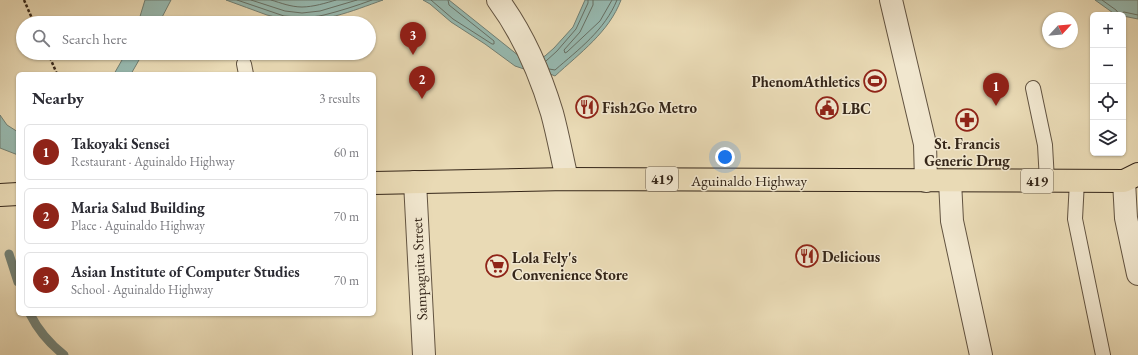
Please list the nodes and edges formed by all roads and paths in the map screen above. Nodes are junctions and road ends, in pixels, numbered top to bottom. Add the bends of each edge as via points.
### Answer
1 (24, 0) edge
2 (498, 0) edge
3 (891, 0) edge
4 (31, 16) edge
5 (51, 60) edge
6 (56, 72) edge
7 (1033, 88) dead end
8 (567, 179) junction
9 (926, 180) junction
10 (950, 181) junction
11 (1047, 181) junction
12 (1077, 181) junction
13 (1133, 181) edge
14 (415, 182) junction
15 (376, 183) edge
16 (16, 194) edge
17 (0, 195) edge
18 (1138, 274) edge
19 (424, 355) edge
20 (981, 355) edge
21 (1103, 355) edge

1 - 4 path
2 - 8 street via 520,33 539,75 552,115
3 - 9 street via 925,144
5 - 6 path
7 - 11 lane via 1045,145
8 - 9 highway, Aguinaldo Highway / 419
8 - 14 highway, Aguinaldo Highway / 419
9 - 10 highway, Aguinaldo Highway / 419
10 - 11 highway, Aguinaldo Highway / 419
10 - 20 street via 952,221
11 - 12 highway, Aguinaldo Highway / 419
12 - 13 highway, Aguinaldo Highway / 419
12 - 21 lane via 1075,219
13 - 18 street via 1126,218
14 - 15 highway, Aguinaldo Highway / 419
14 - 19 street, Sampaguita Street
16 - 17 highway

